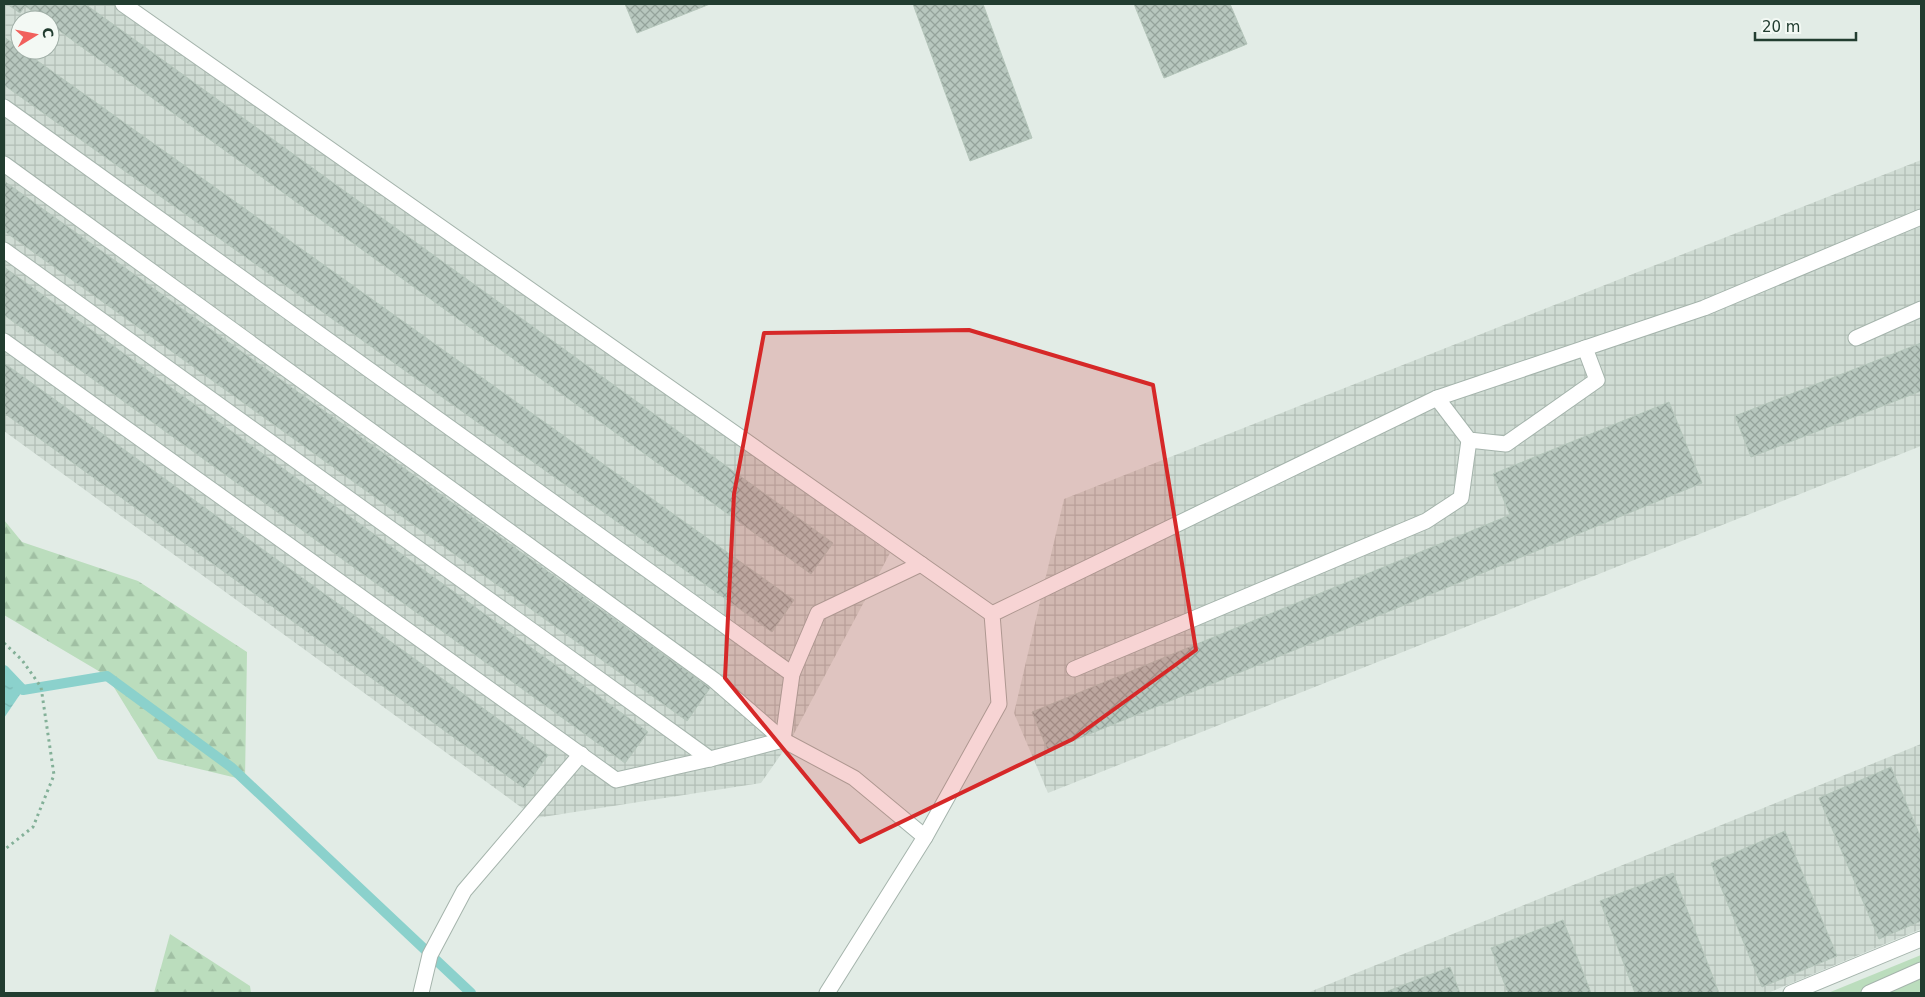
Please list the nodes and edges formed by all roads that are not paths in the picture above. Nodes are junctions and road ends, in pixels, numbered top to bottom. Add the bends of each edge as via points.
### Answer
1 (123, 4) edge
2 (4, 107) edge
3 (4, 164) edge
4 (1921, 217) edge
5 (4, 250) edge
6 (1921, 309) edge
7 (1856, 338) dead end
8 (4, 340) edge
9 (1585, 348) junction
10 (1437, 398) junction
11 (1469, 440) junction
12 (921, 564) junction
13 (992, 614) junction
14 (1074, 669) dead end
15 (792, 674) junction
16 (782, 740) junction
17 (581, 754) junction
18 (710, 759) junction
19 (925, 837) junction
20 (1921, 939) edge
21 (1921, 970) edge
22 (421, 993) edge
23 (828, 993) edge
24 (1791, 993) edge
25 (1869, 993) edge

1 - 12 lane
2 - 15 lane
3 - 16 lane via 714,680
4 - 9 lane via 1704,308
5 - 18 lane
6 - 7 lane
8 - 17 lane
9 - 10 lane
9 - 11 lane via 1597,380 1506,444
10 - 11 lane
10 - 13 lane
11 - 14 lane via 1461,498 1426,521
12 - 13 lane
12 - 15 lane via 818,613
13 - 19 lane via 999,704
15 - 16 lane
16 - 18 lane
16 - 19 lane via 854,778
17 - 18 lane via 616,780
17 - 22 lane via 464,891 430,955
19 - 23 lane
20 - 24 lane
21 - 25 lane

